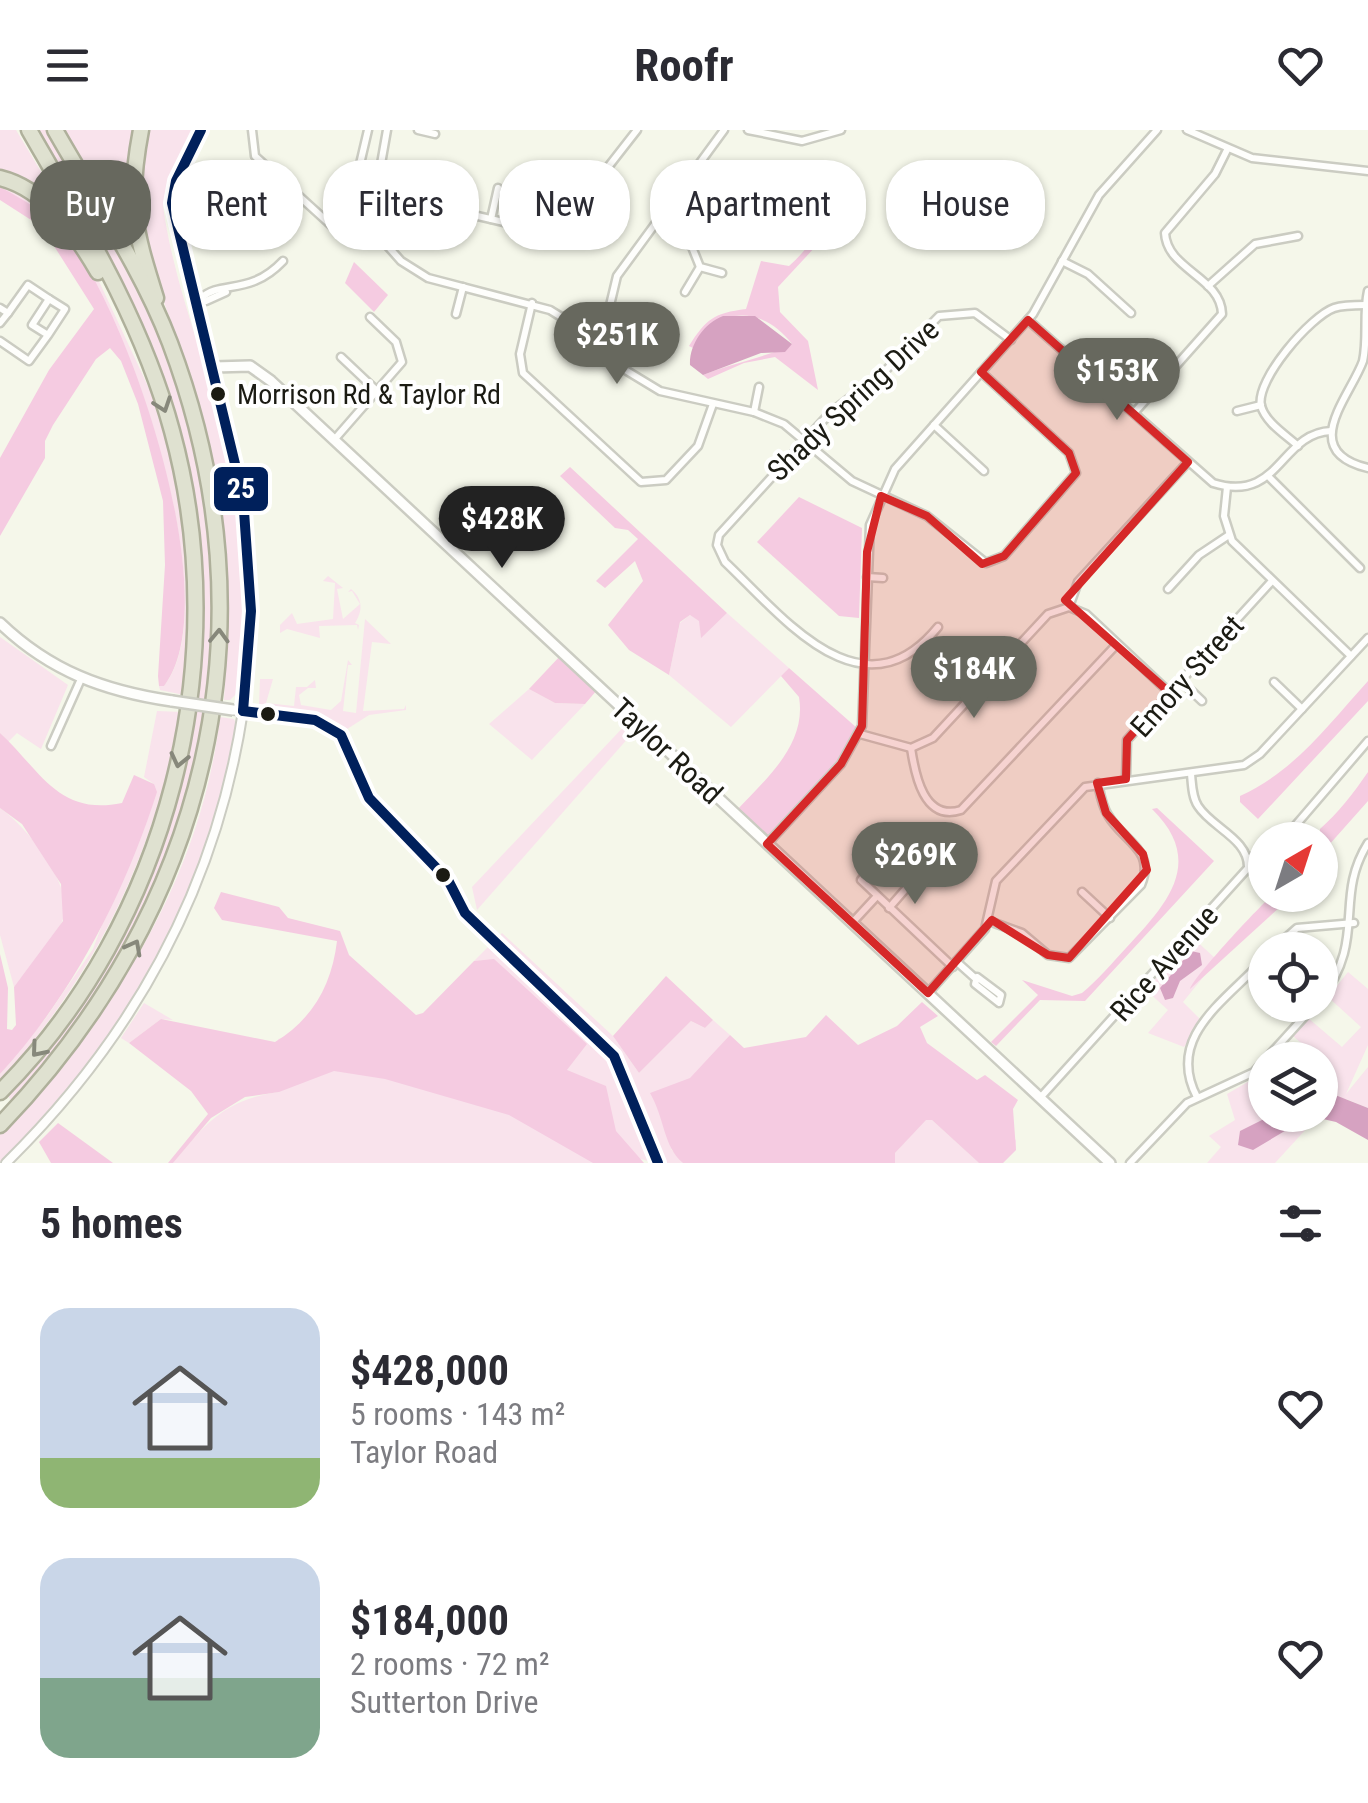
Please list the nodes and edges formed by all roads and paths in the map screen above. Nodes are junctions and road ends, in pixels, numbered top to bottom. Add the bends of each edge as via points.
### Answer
1 (28, 130) edge
2 (56, 130) edge
3 (141, 130) edge
4 (201, 130) edge
5 (252, 130) edge
6 (368, 130) edge
7 (387, 130) edge
8 (418, 130) edge
9 (637, 130) edge
10 (724, 130) edge
11 (748, 130) edge
12 (841, 130) edge
13 (1157, 130) edge
14 (1187, 130) edge
15 (435, 134) dead end
16 (1227, 150) junction
17 (382, 160) edge
18 (705, 160) edge
19 (1368, 172) edge
20 (0, 178) edge
21 (498, 188) dead end
22 (479, 216) edge
23 (490, 219) junction
24 (650, 233) edge
25 (1298, 236) dead end
26 (391, 250) edge
27 (693, 250) edge
28 (282, 261) dead end
29 (1062, 261) junction
30 (700, 268) junction
31 (722, 273) dead end
32 (1208, 286) junction
33 (463, 287) junction
34 (1368, 291) edge
35 (685, 292) dead end
36 (49, 299) junction
37 (198, 299) junction
38 (532, 304) junction
39 (1366, 304) edge
40 (0, 308) edge
41 (1131, 313) dead end
42 (8, 314) junction
43 (456, 314) dead end
44 (370, 318) dead end
45 (1028, 320) junction
46 (0, 324) edge
47 (48, 335) junction
48 (591, 339) junction
49 (1010, 340) junction
50 (170, 341) junction
51 (0, 342) edge
52 (146, 356) junction
53 (341, 356) dead end
54 (214, 366) junction
55 (981, 372) junction
56 (760, 387) dead end
57 (378, 392) junction
58 (713, 404) junction
59 (1262, 405) junction
60 (1238, 411) dead end
61 (754, 412) junction
62 (1134, 414) junction
63 (934, 425) junction
64 (1330, 431) junction
65 (806, 439) junction
66 (334, 440) junction
67 (1298, 446) junction
68 (1188, 462) junction
69 (1368, 468) edge
70 (984, 470) dead end
71 (1269, 477) junction
72 (1228, 487) junction
73 (881, 496) junction
74 (1229, 535) junction
75 (1360, 568) dead end
76 (867, 578) junction
77 (883, 578) dead end
78 (1272, 582) junction
79 (1168, 589) dead end
80 (1069, 607) junction
81 (0, 623) edge
82 (938, 626) dead end
83 (1368, 638) edge
84 (1117, 644) junction
85 (1351, 656) junction
86 (866, 663) junction
87 (81, 680) junction
88 (1180, 680) junction
89 (1274, 682) dead end
90 (1169, 692) junction
91 (1202, 700) dead end
92 (1302, 709) junction
93 (238, 710) junction
94 (860, 734) junction
95 (1368, 742) edge
96 (50, 746) dead end
97 (911, 748) junction
98 (1191, 774) junction
99 (1126, 779) junction
100 (1098, 783) junction
101 (1299, 822) edge
102 (1368, 843) edge
103 (766, 844) junction
104 (1248, 857) edge
105 (912, 859) dead end
106 (1248, 862) edge
107 (916, 877) dead end
108 (1082, 892) dead end
109 (876, 896) junction
110 (890, 908) junction
111 (1110, 918) junction
112 (989, 921) junction
113 (852, 923) junction
114 (1354, 923) junction
115 (1292, 932) edge
116 (955, 964) junction
117 (1338, 975) edge
118 (1248, 976) edge
119 (976, 979) junction
120 (928, 993) junction
121 (1300, 1022) edge
122 (0, 1092) edge
123 (1197, 1096) junction
124 (1040, 1098) junction
125 (0, 1124) edge
126 (6, 1163) edge
127 (658, 1163) edge
128 (1110, 1163) edge
129 (1130, 1163) edge

1 - 52 highway via 122,298
2 - 50 highway
3 - 50 highway via 134,228
4 - 37 main road via 172,203
5 - 6 street via 255,156 343,236 358,229 356,181
7 - 17 street
8 - 15 street
9 - 23 street via 562,221 526,228
10 - 18 street
11 - 12 street via 802,141
13 - 29 street via 1099,195
14 - 16 street
16 - 19 street
16 - 32 street via 1165,232 1172,255
20 - 52 highway via 39,198 70,228
21 - 23 street
22 - 23 street
24 - 48 street via 617,276 606,322
25 - 32 street via 1255,244
26 - 33 street via 428,278
27 - 30 street
28 - 37 street via 268,276
29 - 41 street via 1088,274
29 - 45 street
30 - 31 street
30 - 35 street
32 - 62 street via 1222,314
33 - 38 street
33 - 43 street
34 - 39 street
36 - 42 street via 28,285
36 - 47 street via 32,325
36 - 47 street via 65,309
37 - 54 main road
38 - 48 street
38 - 58 street via 522,372 641,482 666,480 698,446
39 - 59 street via 1332,308 1316,322 1270,371
39 - 64 street via 1364,360
40 - 42 street
42 - 46 street
44 - 57 street via 402,351 397,372
45 - 49 street
45 - 62 street
47 - 51 street via 29,361
48 - 58 street via 643,383
49 - 55 street
49 - 65 street, Shady Spring Drive via 974,313 939,316
125 -> 50 highway via 68,1050 123,968 164,888 205,751 219,645 217,544 206,469
52 -> 122 highway via 172,430 195,563 184,738 147,866 121,924 76,1000
53 - 57 street
54 - 66 main road, Taylor Road via 250,366
54 - 93 main road via 248,540 250,635
55 - 63 street
55 - 73 street via 1069,453 1076,473 1004,556 986,563 927,516
56 - 61 street
57 - 66 street
58 - 61 street
59 - 60 street
59 - 67 street via 1272,424
61 - 65 street
62 - 68 street
63 - 70 street
63 - 73 street
64 - 67 street
64 - 69 street via 1338,451
65 - 73 street via 852,481
65 - 86 street, Shady Spring Drive via 724,527 717,544 725,562 809,641 827,655
66 - 103 main road, Taylor Road
67 - 71 street
68 - 72 street
68 - 80 street via 1078,582
71 - 72 street
71 - 75 street
72 - 74 street
73 - 76 street via 870,525
74 - 78 street
74 - 79 street
76 - 77 street
76 - 86 street
78 - 85 street
78 - 88 street, Emory Street
80 - 84 street
80 - 97 street via 1048,614 934,738
81 - 87 main road via 31,651
82 - 86 street via 900,659
83 - 85 street
84 - 90 street
84 - 97 street via 961,810 932,806 917,780
85 - 92 street
86 - 94 street
87 - 93 main road, bridge
87 - 96 street
88 - 90 street, Emory Street
88 - 91 street
89 - 92 street
90 - 99 street, Emory Street via 1127,740
92 - 98 street via 1244,766
93 - 126 street via 232,778 210,855 164,958 92,1070
93 - 127 street via 315,720 341,736 369,798 448,880 465,913 614,1056
94 - 97 street
94 - 103 street via 841,764
95 - 101 street
98 - 99 street
98 - 104 street via 1196,804
99 - 100 street
100 - 111 street via 1106,813 1144,854 1147,870
100 - 112 street via 1072,798 996,881
102 - 114 street via 1354,876
103 - 113 main road, Taylor Road
105 - 109 street via 884,850 861,877
106 - 124 street, Rice Avenue via 1244,877
107 - 110 street
108 - 111 street
109 - 110 street
109 - 113 street
110 - 116 street
111 - 112 street via 1080,951 1057,958 1022,933
112 - 116 street
113 - 120 main road, Taylor Road
114 - 115 street
114 - 117 street via 1347,963
116 - 119 street
116 - 120 street
118 - 123 street via 1191,1038 1185,1069
119 - 119 street via 975,984 999,1003 1000,994
120 - 124 main road, Taylor Road
121 - 123 street via 1254,1072
123 - 129 street
124 - 128 main road, Taylor Road

